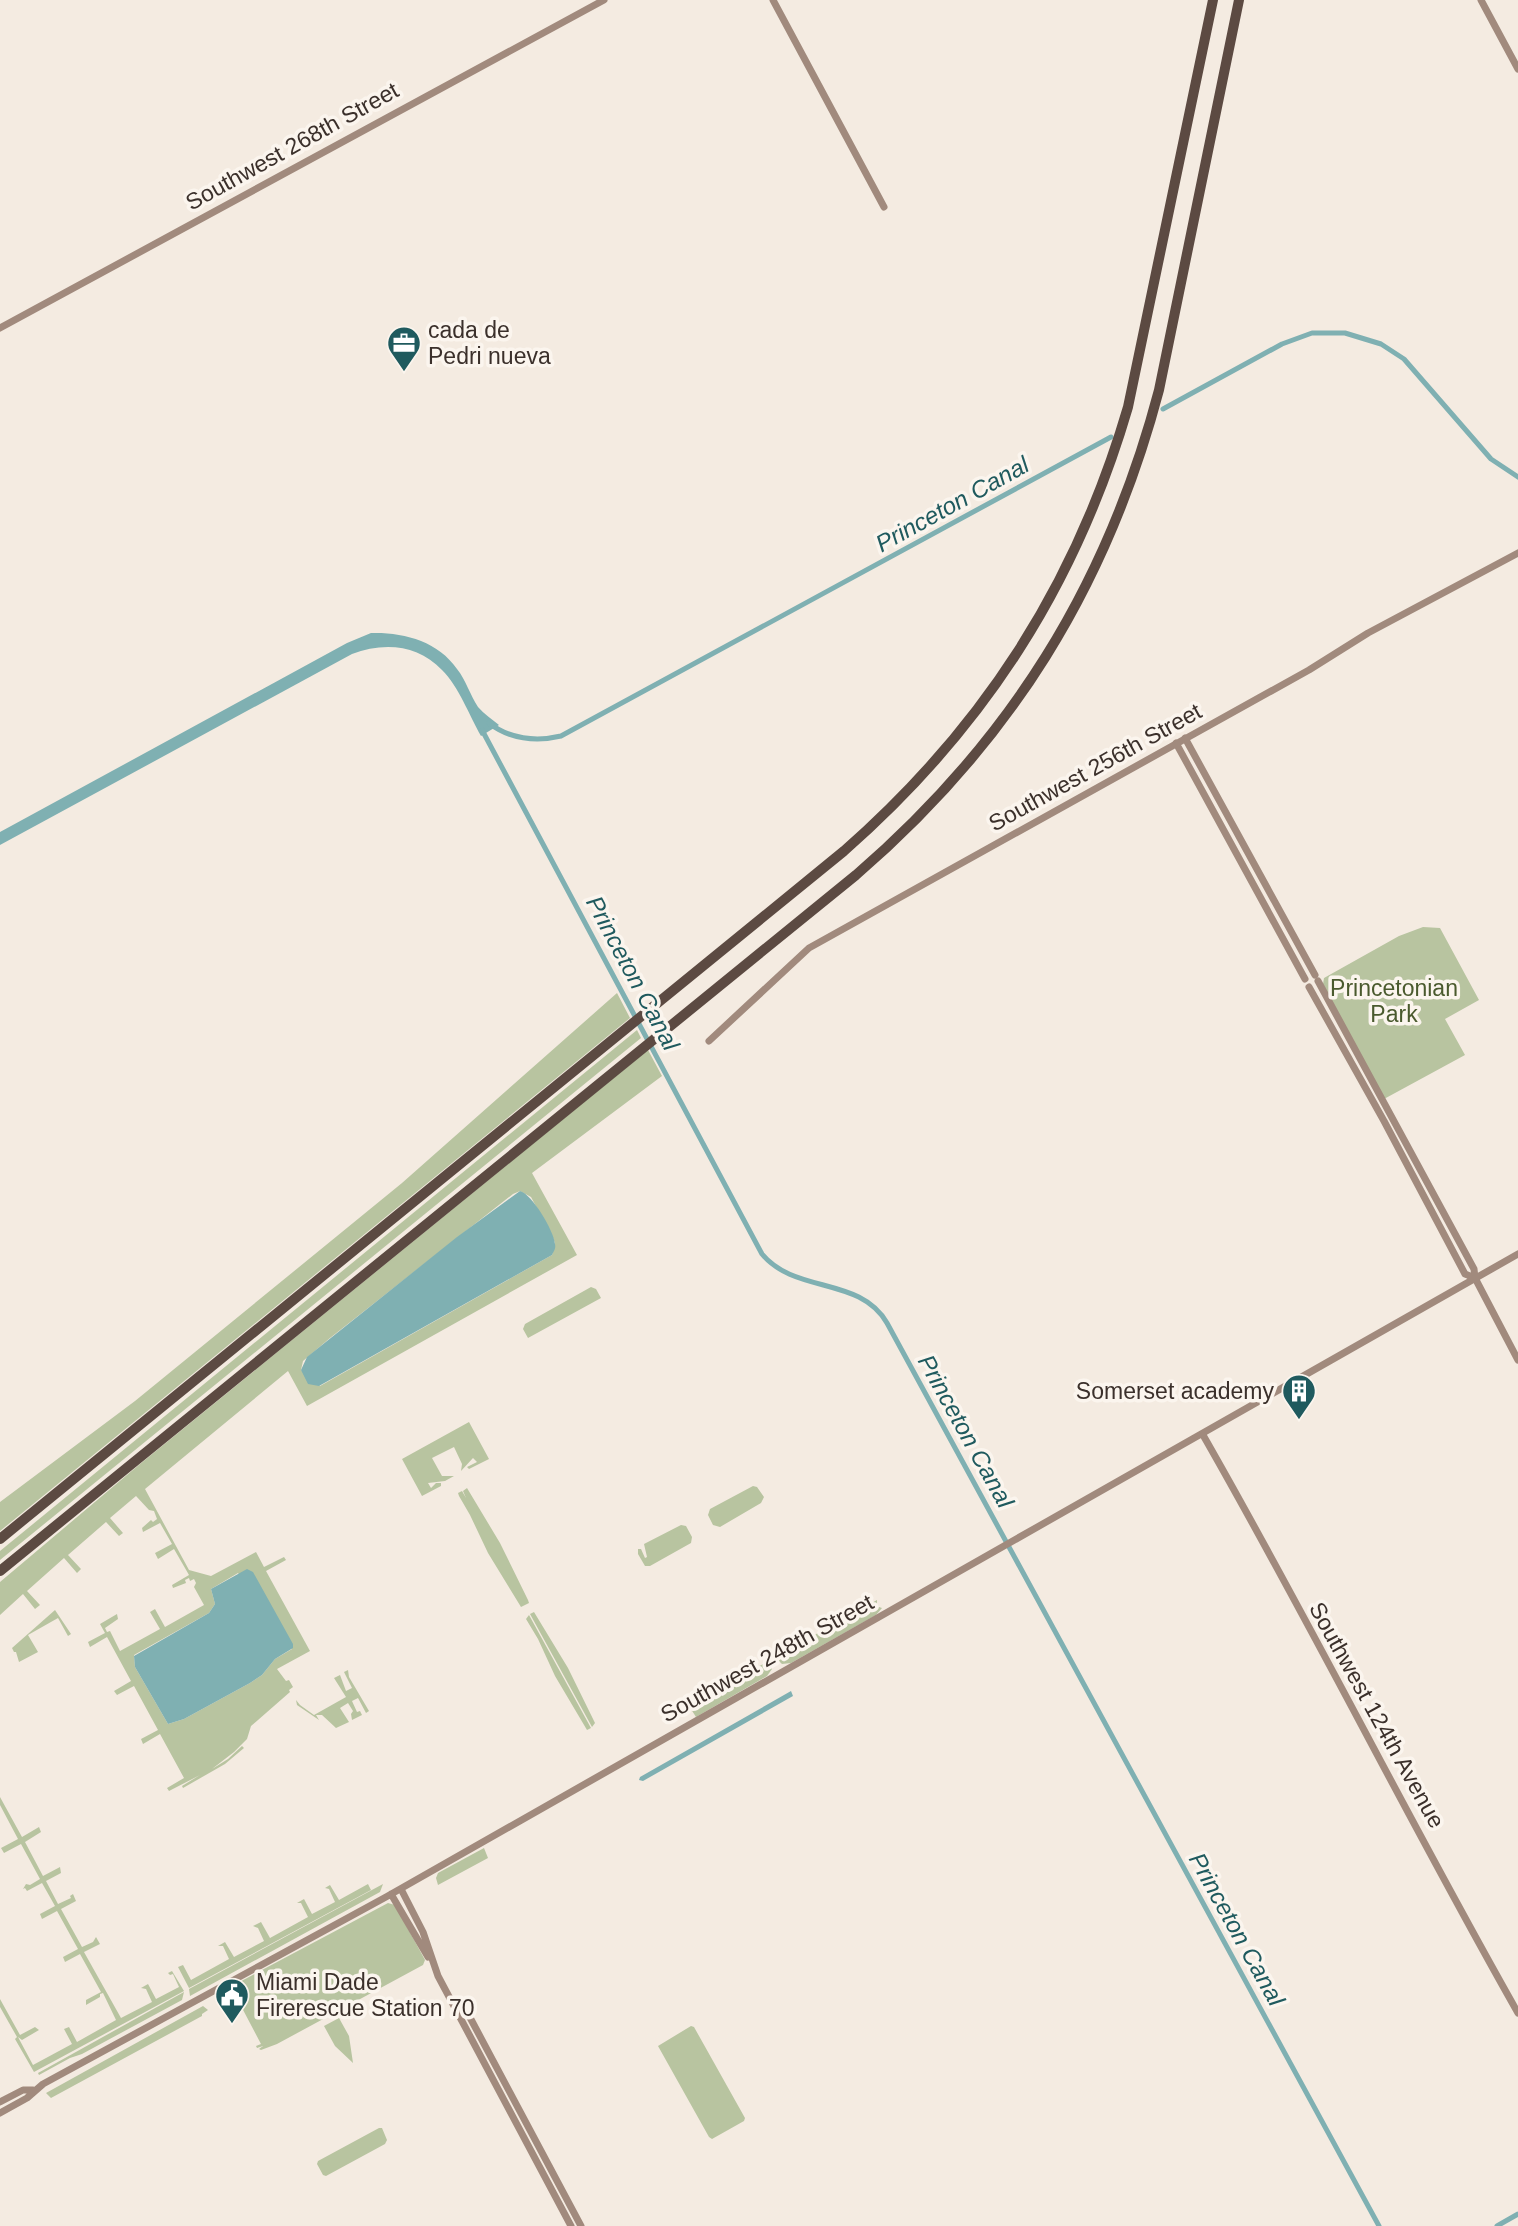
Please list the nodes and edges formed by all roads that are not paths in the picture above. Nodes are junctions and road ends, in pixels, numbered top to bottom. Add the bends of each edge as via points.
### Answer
1 (604, 0) edge
2 (773, 0) edge
3 (1213, 0) edge
4 (1239, 0) edge
5 (1481, 0) edge
6 (1518, 69) edge
7 (884, 207) dead end
8 (0, 328) edge
9 (1518, 553) edge
10 (1185, 738) junction
11 (1176, 743) junction
12 (1317, 978) junction
13 (1305, 979) junction
14 (1309, 987) junction
15 (709, 1041) dead end
16 (1354, 1047) junction
17 (1345, 1052) junction
18 (1518, 1254) edge
19 (1475, 1278) junction
20 (1518, 1360) edge
21 (1202, 1435) junction
22 (94, 1495) junction
23 (0, 1539) edge
24 (0, 1572) edge
25 (0, 1577) edge
26 (401, 1889) junction
27 (391, 1894) junction
28 (432, 1962) junction
29 (466, 2010) dead end
30 (1518, 2013) edge
31 (489, 2064) junction
32 (33, 2090) junction
33 (0, 2102) edge
34 (0, 2113) edge
35 (571, 2226) edge
36 (582, 2226) edge

1 - 8 street, Southwest 268th Street
2 - 7 street
3 - 23 highway via 1129,407 1115,452 1064,573 995,688 913,786 869,828
4 - 22 highway via 1147,434 1116,521 1072,615 985,744 884,850
5 - 6 street
9 - 10 street, Southwest 256th Street
10 - 11 street, Southwest 256th Street
10 - 12 street
11 - 13 street
11 - 15 street, Southwest 256th Street via 809,948
12 - 13 street via 1310,974
12 - 14 street via 1315,986
12 - 16 street
13 - 14 street
14 - 17 street
16 - 17 street
16 - 19 street via 1475,1269
17 - 19 street via 1465,1274
18 - 19 street, Southwest 248th Street
19 - 20 street
19 - 21 street, Southwest 248th Street
21 - 26 street, Southwest 248th Street
21 - 30 street, Southwest 124th Avenue
22 - 24 highway
22 - 25 highway
26 - 27 street, Southwest 248th Street
26 - 28 street
27 - 28 street
27 - 32 street, Southwest 248th Street
28 - 31 street
29 - 31 street
31 - 35 street
31 - 36 street
32 - 33 street, Southwest 248th Street
32 - 34 street, Southwest 248th Street

